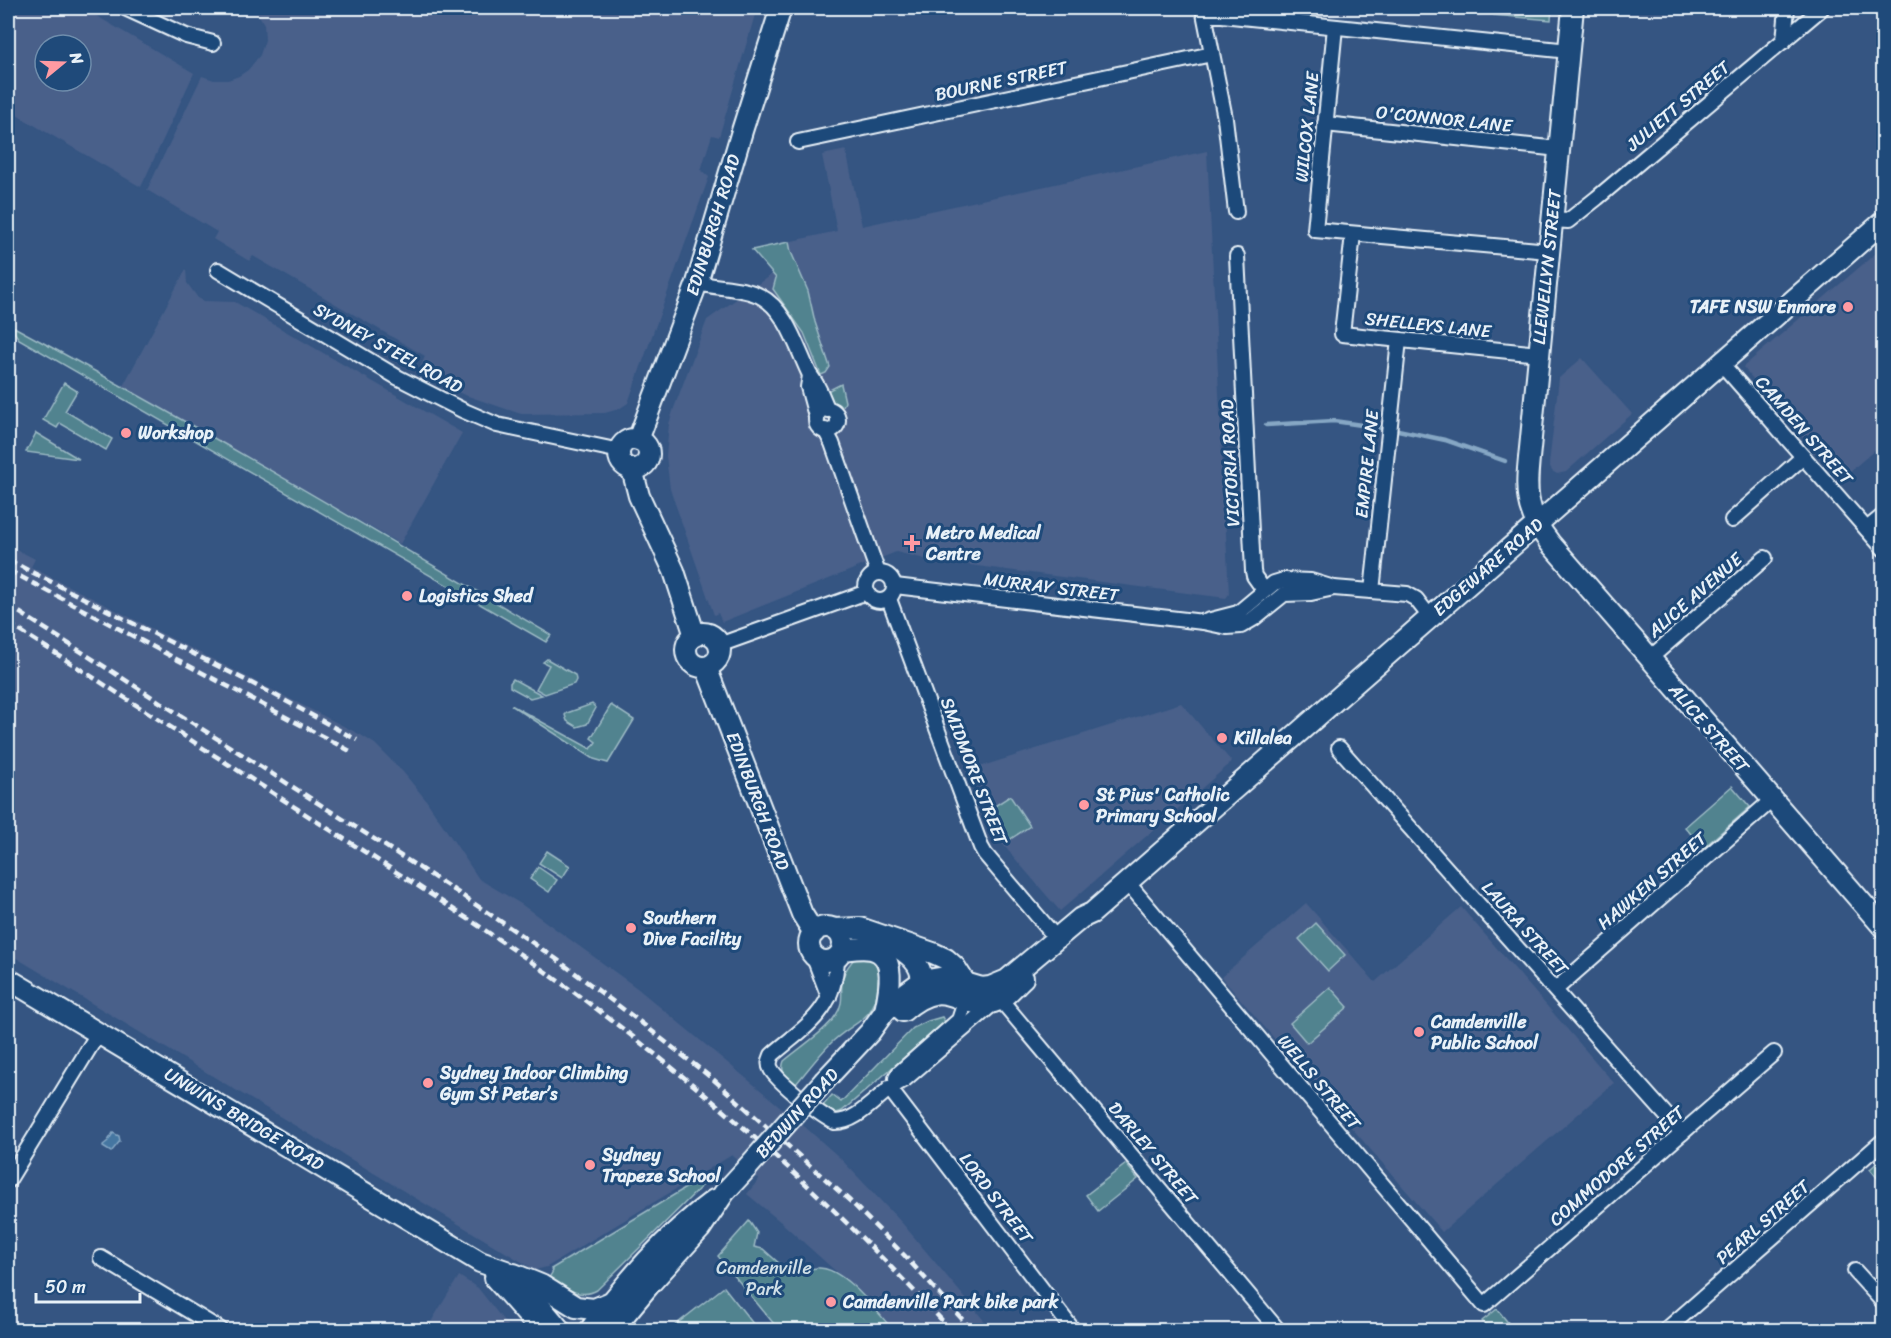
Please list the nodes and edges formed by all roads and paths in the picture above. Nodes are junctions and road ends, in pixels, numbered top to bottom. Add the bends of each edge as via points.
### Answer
1 (125, 8) edge
2 (781, 8) edge
3 (1574, 8) edge
4 (1787, 8) edge
5 (1822, 8) edge
6 (1204, 11) edge
7 (1335, 27) junction
8 (1784, 41) junction
9 (213, 43) dead end
10 (1569, 51) junction
11 (1212, 54) junction
12 (1325, 124) junction
13 (798, 142) dead end
14 (1559, 149) junction
15 (1236, 212) dead end
16 (1552, 220) junction
17 (1884, 222) edge
18 (1353, 234) junction
19 (1549, 251) junction
20 (1237, 256) dead end
21 (218, 270) dead end
22 (697, 283) junction
23 (1399, 340) junction
24 (1539, 354) junction
25 (1721, 363) junction
26 (810, 376) junction
27 (828, 410) junction
28 (821, 425) junction
29 (638, 440) junction
30 (620, 451) junction
31 (1803, 457) junction
32 (632, 469) junction
33 (1884, 515) edge
34 (1732, 520) dead end
35 (1538, 525) junction
36 (1867, 529) junction
37 (1884, 549) edge
38 (1765, 558) dead end
39 (878, 573) junction
40 (1334, 588) junction
41 (1264, 590) junction
42 (1371, 591) junction
43 (867, 592) junction
44 (892, 592) junction
45 (1430, 617) junction
46 (1203, 622) junction
47 (695, 636) junction
48 (719, 645) junction
49 (1649, 658) junction
50 (706, 667) junction
51 (1339, 748) dead end
52 (1772, 801) junction
53 (1127, 882) junction
54 (1092, 913) junction
55 (1883, 927) edge
56 (834, 929) junction
57 (814, 933) junction
58 (878, 935) junction
59 (1056, 938) junction
60 (840, 954) junction
61 (813, 955) junction
62 (8, 979) edge
63 (922, 989) junction
64 (1556, 989) junction
65 (965, 990) junction
66 (829, 997) junction
67 (998, 1000) junction
68 (885, 1011) junction
69 (99, 1032) junction
70 (870, 1032) junction
71 (1774, 1053) dead end
72 (890, 1086) junction
73 (1682, 1133) junction
74 (1884, 1140) edge
75 (8, 1181) edge
76 (724, 1193) junction
77 (101, 1258) dead end
78 (480, 1262) junction
79 (506, 1271) junction
80 (1856, 1271) dead end
81 (611, 1302) junction
82 (1884, 1303) edge
83 (1484, 1305) joint
84 (221, 1330) edge
85 (541, 1330) edge
86 (560, 1330) edge
87 (590, 1330) edge
88 (612, 1330) edge
89 (1072, 1330) edge
90 (1278, 1330) edge
91 (1666, 1330) edge

1 - 9 street via 186,36
2 - 22 main road, EDINBURGH ROAD
3 - 10 main road, LLEWELLYN STREET
4 - 8 street
5 - 8 street, JULIETT STREET
6 - 7 street
6 - 11 street
7 - 10 street
7 - 12 street, WILCOX LANE
8 - 16 street, JULIETT STREET via 1568,221
10 - 14 main road, LLEWELLYN STREET
11 - 13 street, BOURNE STREET
11 - 15 street via 1225,118
12 - 14 street, O'CONNOR LANE
12 - 18 street, WILCOX LANE via 1315,230
14 - 16 main road, LLEWELLYN STREET
16 - 19 main road, LLEWELLYN STREET
17 - 25 main road, EDGEWARE ROAD
18 - 19 street
18 - 23 street, SHELLEYS LANE via 1342,334
19 - 24 main road, LLEWELLYN STREET
20 - 41 street, VICTORIA ROAD via 1252,571
21 - 30 street, SYDNEY STEEL ROAD via 397,377 462,411 497,425
22 - 26 street via 750,292 774,306 794,336
22 - 29 main road, EDINBURGH ROAD
23 - 24 street, SHELLEYS LANE
23 - 42 street, EMPIRE LANE
24 - 35 main road, LLEWELLYN STREET via 1527,495
25 - 31 street, CAMDEN STREET
25 - 35 main road, EDGEWARE ROAD
26 - 27 street
26 - 28 street via 808,387
27 - 28 street via 819,414
27 - 28 street via 837,415 838,422 834,428
28 - 39 street via 832,443
29 - 30 main road via 628,440
29 - 32 main road via 646,445 648,459 642,467
30 - 32 main road via 621,460
31 - 34 street
31 - 36 street, CAMDEN STREET
32 - 47 main road via 639,496 674,571
33 - 36 street
35 - 45 main road, EDGEWARE ROAD
35 - 49 main road, ALICE STREET
36 - 37 street, CAMDEN STREET
38 - 49 street, ALICE AVENUE
39 - 43 street via 867,582
39 - 44 street via 891,578
40 - 41 street via 1311,581 1284,580
40 - 42 street
40 - 46 street, MURRAY STREET via 1289,592 1240,626
41 - 46 street, MURRAY STREET via 1238,613
42 - 45 street via 1411,596
43 - 44 street via 877,601
43 - 48 street
44 - 46 street, MURRAY STREET
44 - 59 street, SMIDMORE STREET via 981,847
45 - 53 main road, EDGEWARE ROAD
47 - 48 main road via 712,636
47 - 50 main road via 687,646 688,657 695,665
48 - 50 main road via 718,659
49 - 52 main road, ALICE STREET
50 - 57 main road, EDINBURGH ROAD via 802,914
51 - 64 street, LAURA STREET
52 - 55 main road, ALICE STREET
52 - 64 street, HAWKEN STREET
53 - 54 main road, EDGEWARE ROAD
53 - 83 street, WELLS STREET
54 - 59 main road
54 - 67 main road via 1085,924
56 - 57 main road via 825,927
56 - 58 main road via 860,928
56 - 60 main road via 842,938
57 - 61 main road via 809,945
58 - 63 main road via 916,963
58 - 65 main road via 946,959 955,967
59 - 65 main road via 1007,980
60 - 61 main road via 822,961
60 - 66 street
60 - 68 main road via 872,949 884,958 891,979
61 - 66 street
62 - 69 main road, UNWINS BRIDGE ROAD
63 - 65 main road via 945,977
63 - 68 main road, BEDWIN ROAD via 906,992
63 - 70 main road, BEDWIN ROAD via 894,1019
64 - 73 street, LAURA STREET
65 - 67 main road via 976,1002
65 - 72 street via 960,1020 899,1073
66 - 72 street via 816,1017 772,1055 769,1066 831,1121 856,1115
67 - 72 street via 904,1080
67 - 90 street, DARLEY STREET
68 - 70 main road, BEDWIN ROAD
69 - 75 street
69 - 78 main road, UNWINS BRIDGE ROAD
70 - 76 main road, BEDWIN ROAD, bridge
71 - 73 street, COMMODORE STREET
72 - 89 street, LORD STREET
73 - 83 street, COMMODORE STREET
74 - 91 street, PEARL STREET
76 - 81 main road, BEDWIN ROAD via 690,1218
76 - 88 main road, BEDWIN ROAD via 700,1229
77 - 84 street
78 - 79 main road, UNWINS BRIDGE ROAD
78 - 85 main road, UNWINS BRIDGE ROAD
79 - 81 main road via 541,1285 576,1307 594,1309
79 - 86 main road, UNWINS BRIDGE ROAD
80 - 82 street
81 - 87 main road, BEDWIN ROAD

